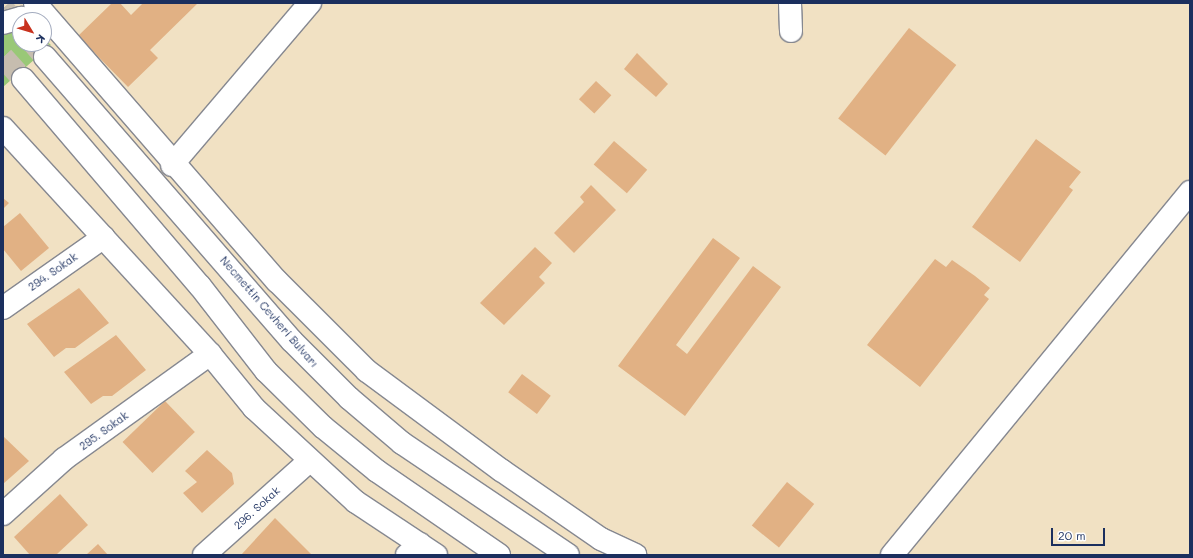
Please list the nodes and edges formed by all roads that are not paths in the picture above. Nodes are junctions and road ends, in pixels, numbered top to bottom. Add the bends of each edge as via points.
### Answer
1 (35, 3) edge
2 (310, 3) edge
3 (790, 3) edge
4 (52, 30) edge
5 (791, 31) dead end
6 (65, 37) junction
7 (45, 57) tunnel mouth
8 (23, 79) tunnel mouth
9 (3, 128) edge
10 (172, 165) junction
11 (1190, 192) edge
12 (104, 236) junction
13 (3, 308) edge
14 (210, 354) junction
15 (309, 461) junction
16 (3, 514) edge
17 (421, 551) edge
18 (204, 555) edge
19 (499, 555) edge
20 (568, 555) edge
21 (635, 555) edge
22 (892, 555) edge

1 - 6 main road
2 - 10 main road
3 - 5 main road
4 - 6 main road
6 - 10 main road
7 - 20 main road, Necmettin Cevheri Bulvarı via 292,341 349,398 402,443
8 - 19 main road via 276,381 323,427 377,471
9 - 12 main road
10 - 21 main road via 277,281 367,371 519,483 601,539
11 - 22 main road
12 - 13 main road, 294. Sokak
12 - 14 main road
14 - 15 main road via 254,408
14 - 16 main road, 295. Sokak via 64,459
15 - 17 main road via 356,502
15 - 18 main road, 296. Sokak

